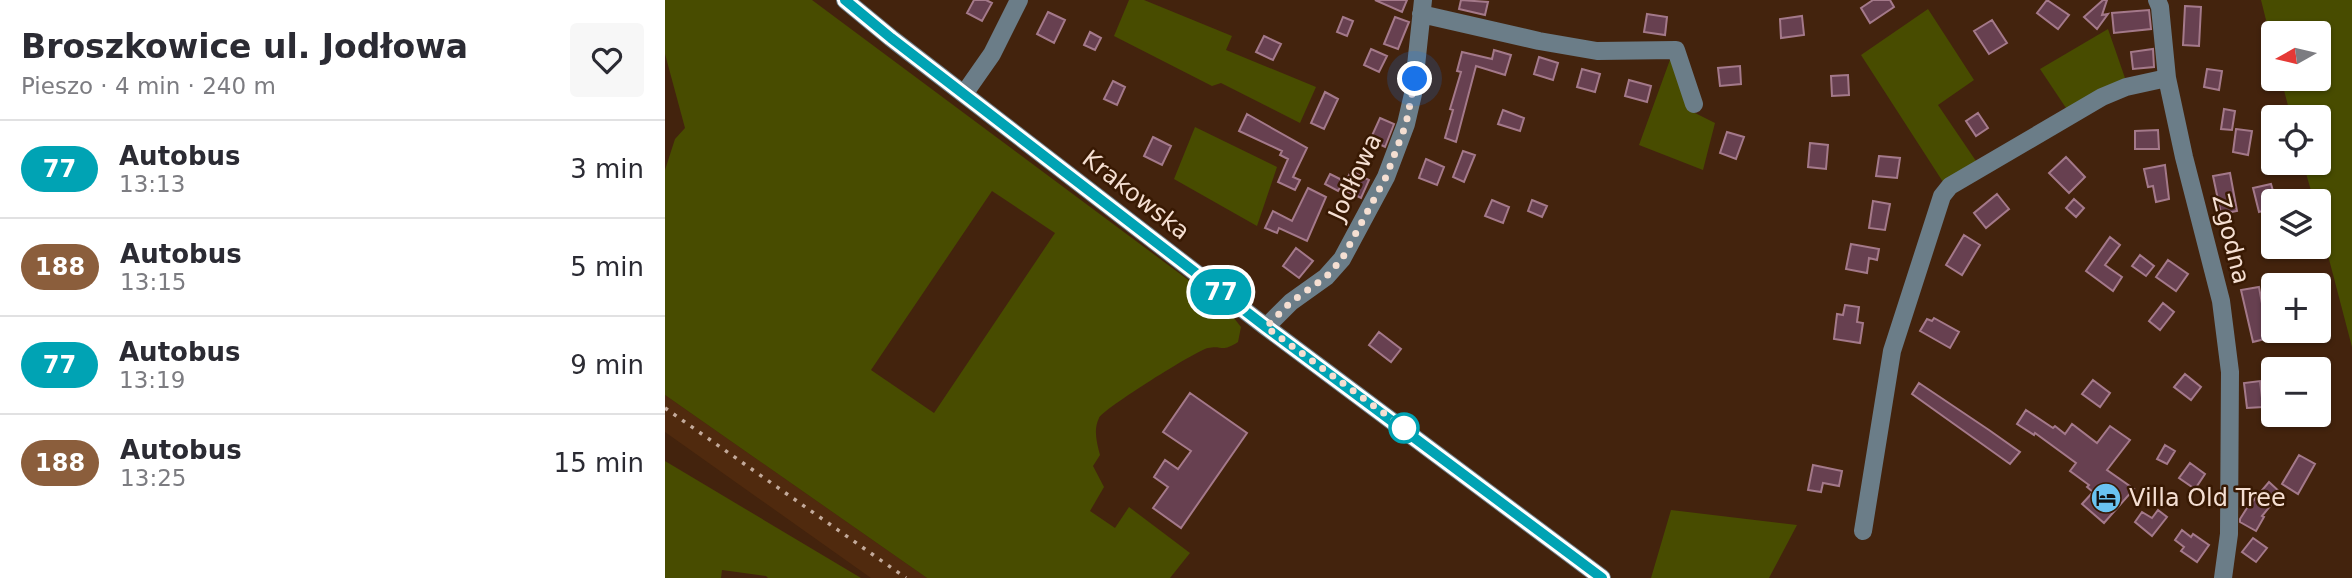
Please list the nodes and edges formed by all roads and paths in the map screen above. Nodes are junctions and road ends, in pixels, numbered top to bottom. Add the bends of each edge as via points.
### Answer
1 (845, 0) edge
2 (1019, 0) edge
3 (2157, 0) edge
4 (1422, 7) edge
5 (2167, 78) junction
6 (964, 94) junction
7 (1694, 104) dead end
8 (1266, 327) junction
9 (1863, 531) dead end
10 (1602, 578) edge
11 (2223, 578) edge

1 - 6 street, Krakowska
2 - 6 street via 992,54
3 - 5 street, Zgodna
4 - 7 street, Jodłowa via 1539,41 1597,51 1676,50
4 - 8 street, Jodłowa via 1413,94 1386,177 1342,259
5 - 9 street via 2102,97 1942,195 1892,351
5 - 11 street, Zgodna via 2221,301 2230,372 2229,534
6 - 8 street, Krakowska
8 - 10 street, Krakowska

